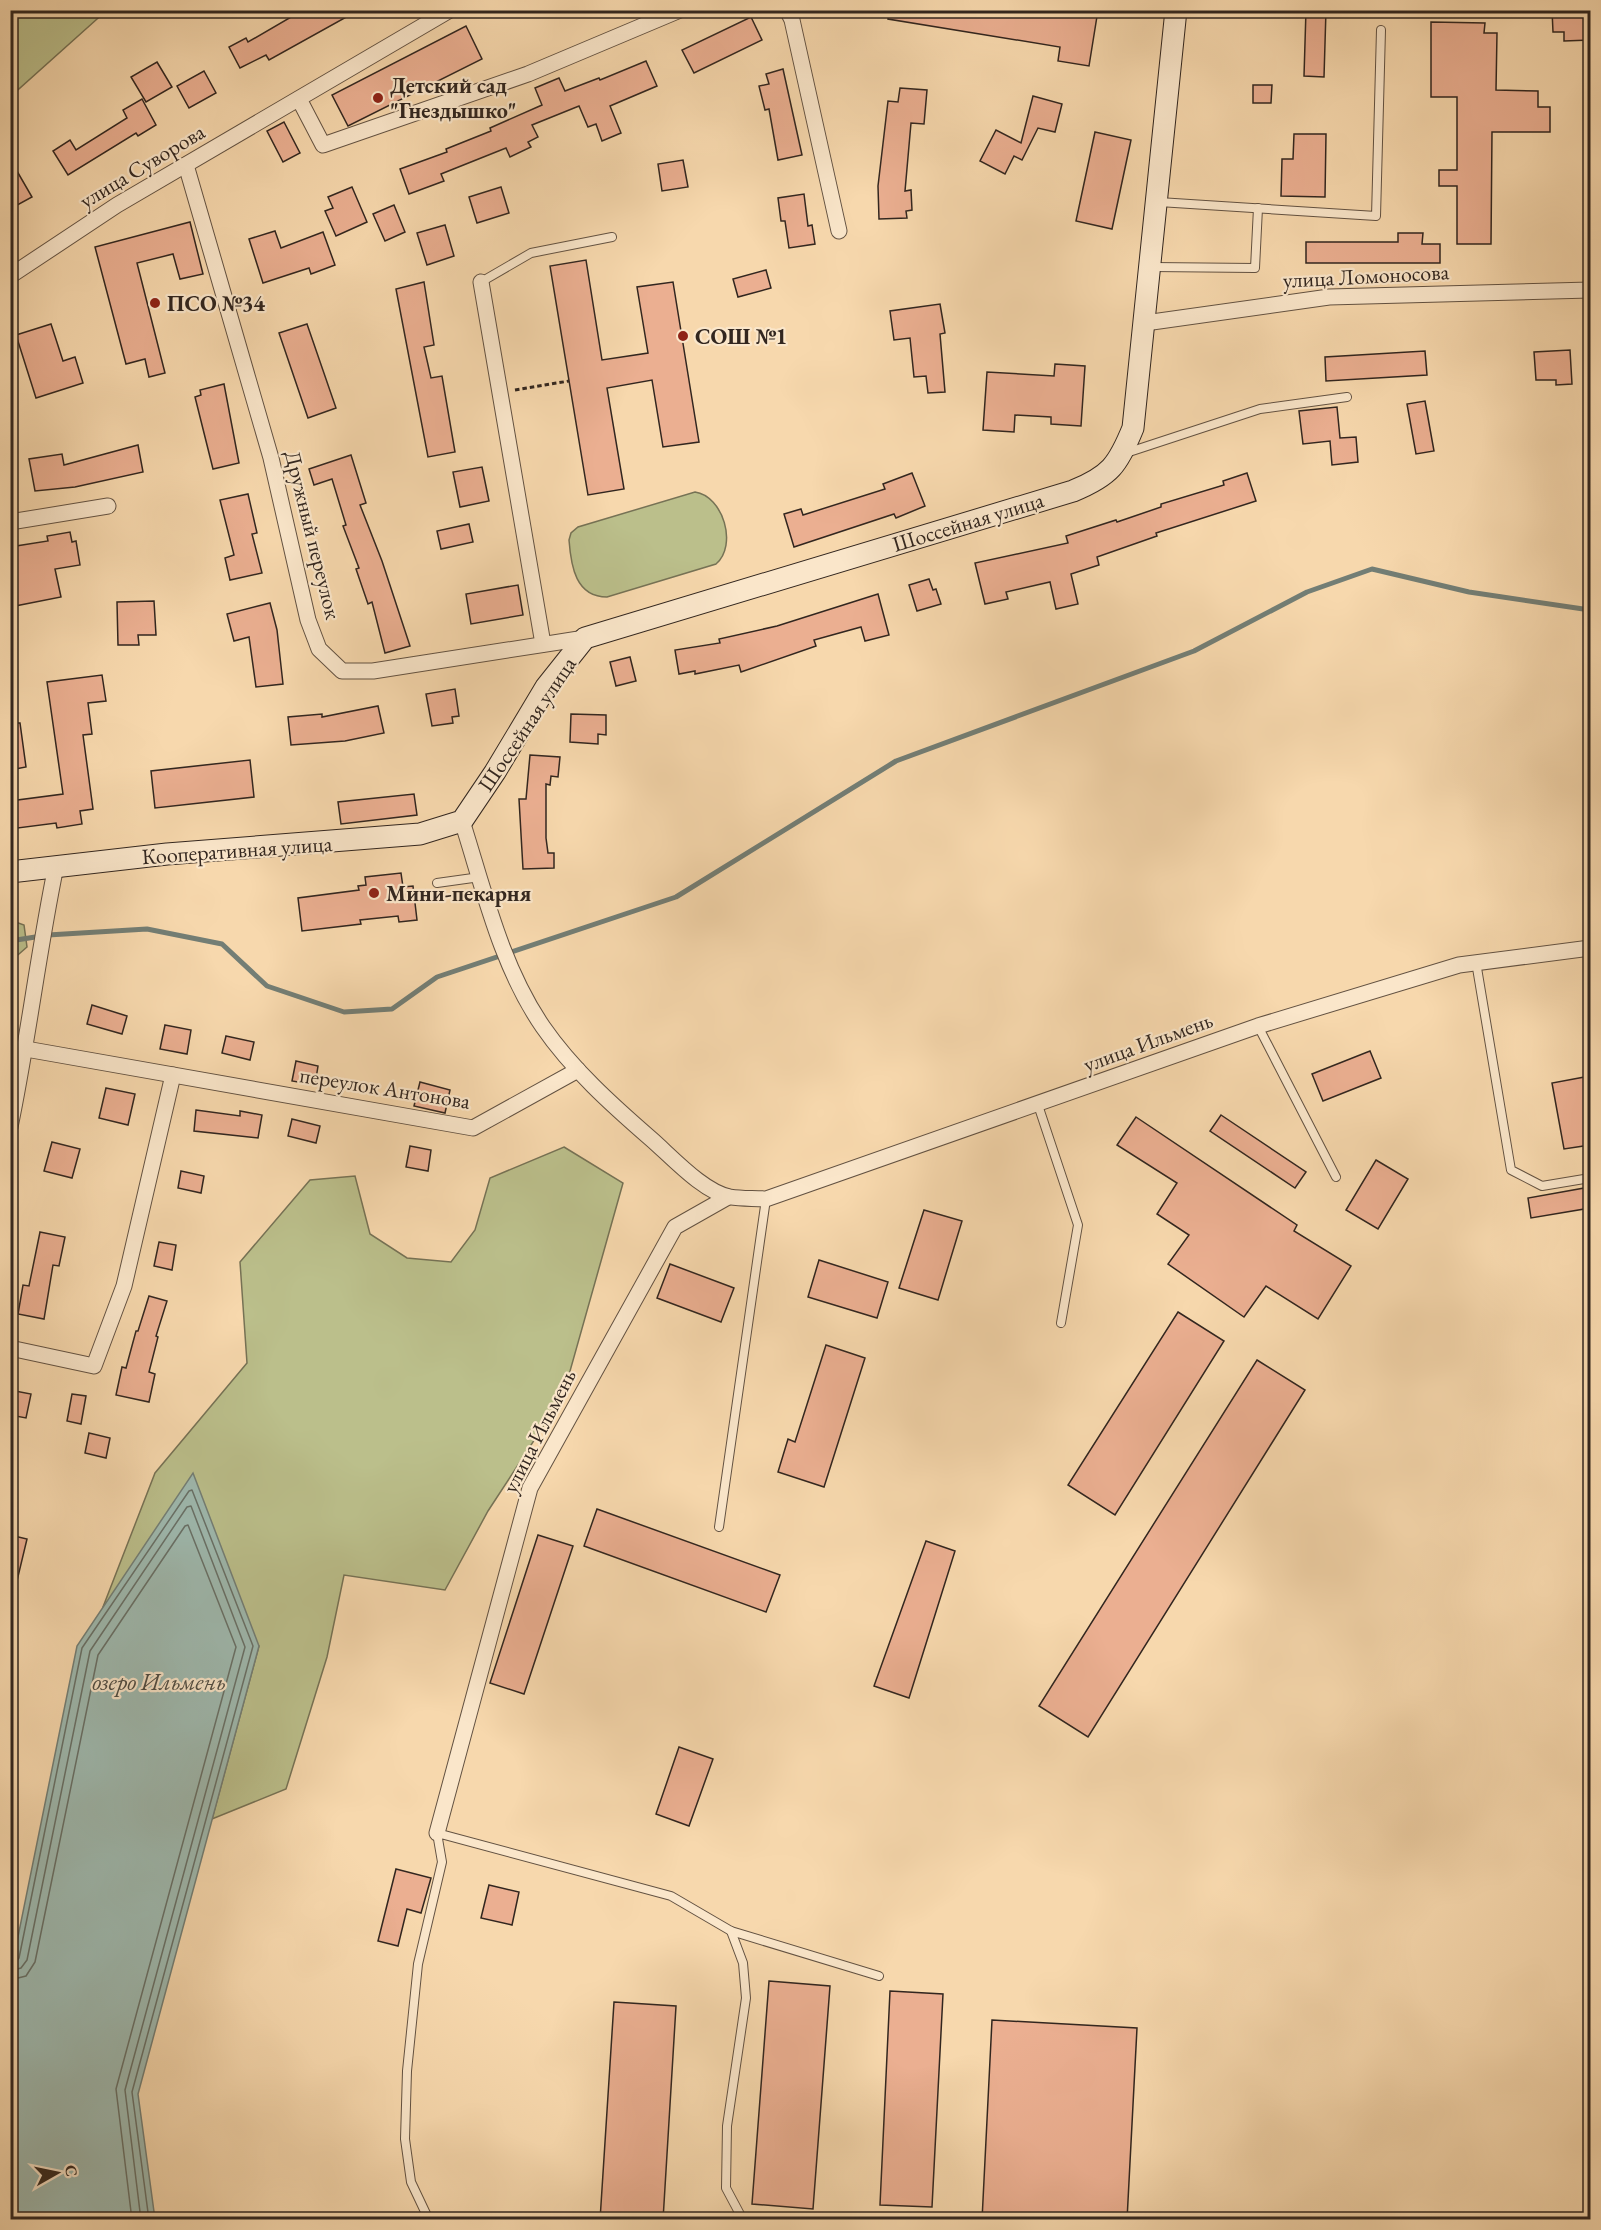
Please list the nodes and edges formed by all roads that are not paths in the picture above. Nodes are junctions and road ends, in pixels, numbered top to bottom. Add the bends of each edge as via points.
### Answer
1 (450, 10) edge
2 (680, 10) edge
3 (787, 10) edge
4 (1176, 10) edge
5 (1381, 30) dead end
6 (299, 99) junction
7 (186, 165) junction
8 (1157, 202) junction
9 (1258, 208) junction
10 (839, 231) dead end
11 (612, 237) dead end
12 (1151, 267) junction
13 (10, 276) edge
14 (481, 282) joint
15 (1590, 290) edge
16 (1145, 322) junction
17 (1347, 397) dead end
18 (1122, 454) junction
19 (108, 506) dead end
20 (10, 522) edge
21 (585, 638) junction
22 (543, 644) junction
23 (462, 820) junction
24 (56, 866) junction
25 (10, 872) edge
26 (480, 877) junction
27 (437, 883) dead end
28 (1590, 948) edge
29 (1476, 963) junction
30 (1258, 1026) junction
31 (26, 1049) junction
32 (578, 1070) junction
33 (173, 1075) junction
34 (1038, 1105) junction
35 (10, 1127) edge
36 (1336, 1176) dead end
37 (1590, 1178) edge
38 (728, 1197) junction
39 (766, 1199) junction
40 (1061, 1323) dead end
41 (10, 1348) edge
42 (719, 1527) dead end
43 (437, 1833) junction
44 (731, 1931) junction
45 (879, 1976) dead end
46 (429, 2220) edge
47 (769, 2220) edge

1 - 6 street, улица Суворова
2 - 6 street via 528,74 323,145
3 - 10 street
4 - 8 street, Шоссейная улица
5 - 9 lane via 1376,216
6 - 7 street, улица Суворова
7 - 13 street, улица Суворова
7 - 22 street, Дружный переулок via 271,458 308,620 319,649 342,671 373,671
8 - 9 lane
8 - 12 street, Шоссейная улица
9 - 12 lane via 1255,268
11 - 14 lane via 531,253
12 - 16 street, Шоссейная улица
14 - 22 street, Шоссейная улица
15 - 16 street, улица Ломоносова via 1329,297
16 - 18 street, Шоссейная улица via 1133,428
17 - 18 lane via 1260,410
18 - 21 street, Шоссейная улица via 1098,481 1072,491
19 - 20 street
21 - 22 street, Дружный переулок
21 - 23 street, Шоссейная улица via 546,687
23 - 24 street, Кооперативная улица via 420,834
23 - 26 street, улица Ильмень
24 - 25 street, Кооперативная улица
24 - 31 street via 38,954
26 - 27 lane
26 - 32 street, улица Ильмень via 517,981 543,1027
28 - 29 street, улица Ильмень
29 - 30 street, улица Ильмень
29 - 37 lane via 1511,1170 1542,1186
30 - 34 street, улица Ильмень
30 - 36 lane
31 - 33 street, переулок Антонова
31 - 35 street
32 - 33 street, переулок Антонова via 473,1128
32 - 38 street, улица Ильмень via 700,1183
33 - 41 street via 124,1287 94,1366
34 - 39 street, улица Ильмень
34 - 40 lane via 1078,1225
38 - 39 street, улица Ильмень
38 - 43 street, улица Ильмень via 675,1227 530,1488
39 - 42 lane
43 - 44 lane via 671,1896
43 - 46 lane via 442,1862 418,1964 407,2071 405,2139 411,2182
44 - 45 lane
44 - 47 lane via 743,1963 746,1998 727,2126 726,2188 742,2218

